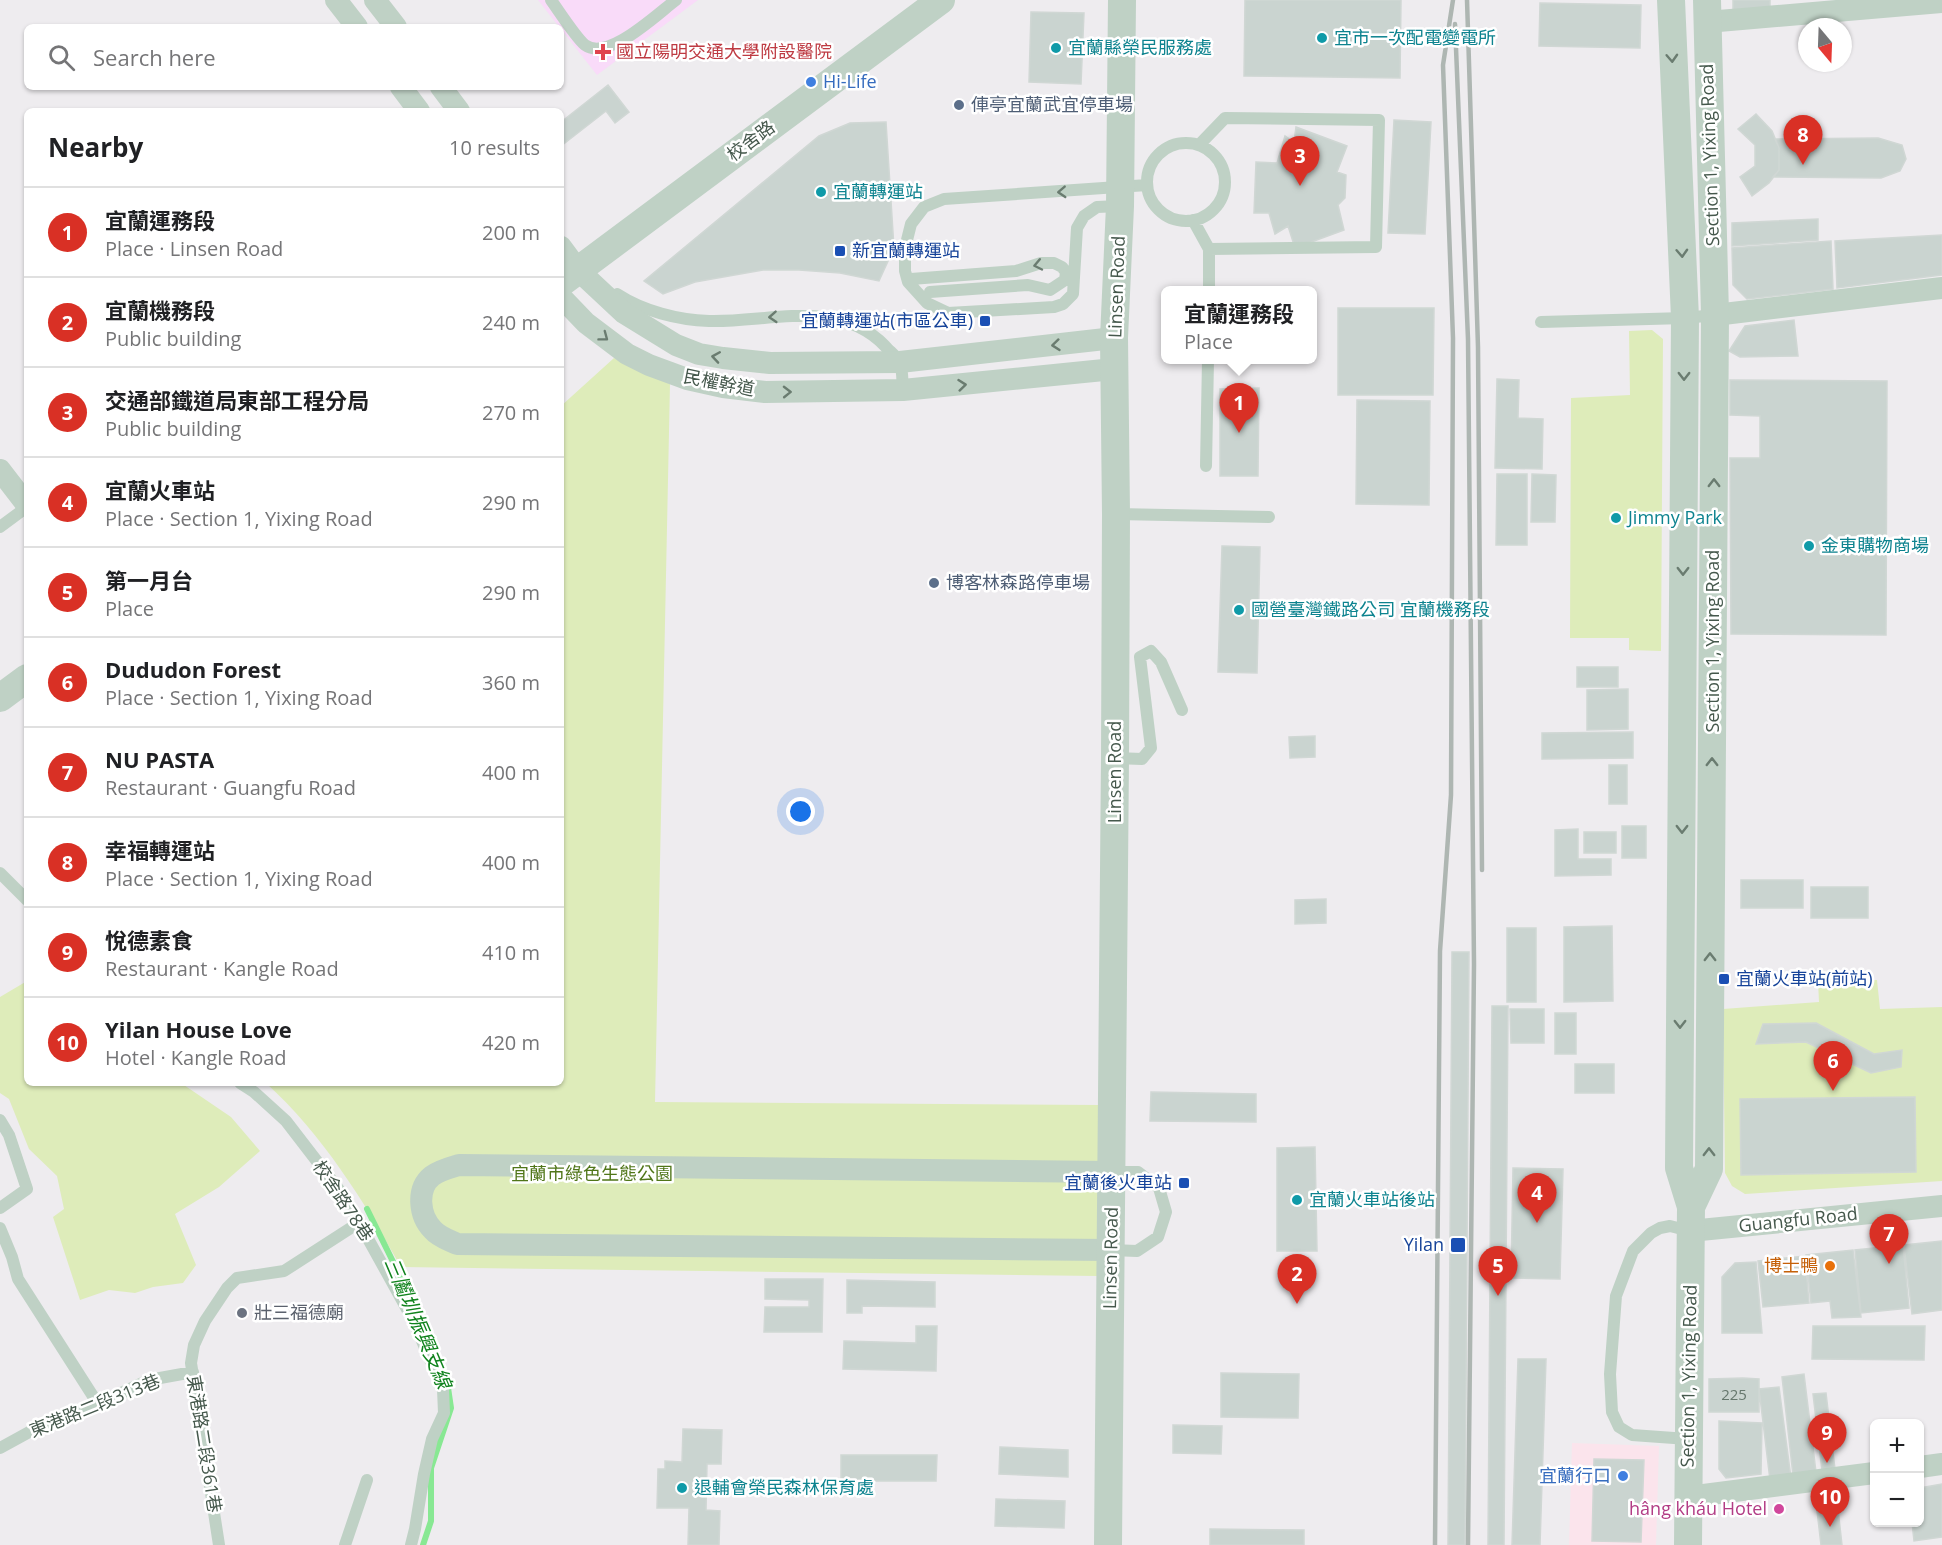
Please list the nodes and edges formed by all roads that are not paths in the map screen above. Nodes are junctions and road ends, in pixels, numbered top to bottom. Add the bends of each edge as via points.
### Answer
1 (336, 0) edge
2 (375, 0) edge
3 (551, 0) edge
4 (676, 0) edge
5 (941, 0) edge
6 (1122, 0) edge
7 (1671, 0) edge
8 (1942, 2) edge
9 (1707, 11) edge
10 (355, 24) edge
11 (394, 24) edge
12 (404, 90) edge
13 (443, 90) edge
14 (417, 108) edge
15 (457, 108) edge
16 (1199, 145) junction
17 (1129, 193) junction
18 (1193, 220) junction
19 (1209, 249) junction
20 (564, 257) edge
21 (1075, 274) junction
22 (570, 277) edge
23 (908, 278) junction
24 (1209, 286) edge
25 (1942, 288) edge
26 (1050, 290) junction
27 (564, 300) edge
28 (1715, 315) junction
29 (1685, 318) junction
30 (1541, 321) dead end
31 (1114, 338) junction
32 (900, 362) junction
33 (1208, 364) edge
34 (1114, 369) junction
35 (903, 390) junction
36 (1206, 466) dead end
37 (0, 470) edge
38 (24, 502) edge
39 (24, 508) edge
40 (1116, 514) junction
41 (1269, 517) dead end
42 (0, 527) edge
43 (24, 680) edge
44 (0, 698) edge
45 (1182, 710) dead end
46 (1115, 758) junction
47 (0, 873) edge
48 (24, 897) edge
49 (245, 1086) edge
50 (0, 1120) edge
51 (1112, 1172) junction
52 (1942, 1206) edge
53 (0, 1208) edge
54 (1691, 1219) junction
55 (360, 1222) junction
56 (0, 1228) edge
57 (1111, 1250) junction
58 (193, 1372) junction
59 (98, 1404) junction
60 (1688, 1438) junction
61 (0, 1448) edge
62 (1942, 1464) edge
63 (1924, 1466) edge
64 (1870, 1474) edge
65 (367, 1480) dead end
66 (1688, 1497) junction
67 (219, 1545) edge
68 (345, 1545) edge
69 (411, 1545) edge
70 (1108, 1545) edge
71 (1688, 1545) edge

1 - 10 street
2 - 11 street
3 - 4 lane via 585,44 604,49
5 - 22 street, 校舍路
6 - 17 street, Linsen Road
7 -> 29 street, Section 1, Yixing Road
8 - 9 street
9 - 28 street, Section 1, Yixing Road
12 - 14 street
13 - 15 street
16 - 17 lane via 1173,145 1162,151
16 - 18 lane via 1219,160 1226,184 1216,208
16 - 19 lane via 1225,118 1378,120 1376,248
17 - 18 lane via 1151,197 1168,216
17 - 21 lane via 1084,216 1077,228
17 -> 23 lane via 944,199 924,207 911,224 905,248
17 - 31 street, Linsen Road
18 - 19 lane
19 - 24 lane
20 - 22 street, 民權幹道
21 - 23 lane via 1073,294 1054,308 948,313 927,303
21 - 26 lane via 1068,283
32 -> 22 street, 民權幹道 via 770,363 699,354 676,345
32 -> 22 lane via 866,330 843,322 797,315 684,319 628,302
23 - 26 lane via 930,292 949,296
26 -> 23 lane via 1065,280 1066,272 1054,263 1016,271
25 - 28 street
27 -> 35 street, 民權幹道 via 586,323 627,354 687,379 765,392
28 - 29 lane
54 -> 28 street, Section 1, Yixing Road via 1709,1169
29 - 30 lane
29 -> 54 street, Section 1, Yixing Road via 1679,1168
31 -> 32 street, 民權幹道
31 - 34 street, Linsen Road
32 - 35 lane
33 - 36 lane
35 -> 34 street, 民權幹道
34 - 40 street, Linsen Road
37 - 38 street
39 - 42 lane
40 - 41 lane
40 - 46 street, Linsen Road
43 - 44 street
45 - 46 lane via 1161,662 1151,651 1140,657 1152,748 1142,759
46 - 51 street, Linsen Road
47 - 48 lane
49 - 55 lane, 校舍路78巷 via 286,1121
50 - 53 lane via 27,1189
51 - 57 street, Linsen Road
51 - 57 lane via 1138,1172 1159,1188 1166,1212 1158,1237 1137,1251
51 - 57 street via 459,1166 433,1175 424,1185 421,1200 432,1230 457,1244
52 - 54 street, Guangfu Road
54 - 60 street, Section 1, Yixing Road
54 - 60 lane via 1660,1228 1633,1251 1617,1296 1610,1374 1612,1412 1619,1427 1632,1435
55 - 58 lane, 東港路二段361巷 via 284,1271 237,1278 205,1321 194,1346
55 - 69 lane, 校舍路78巷 via 413,1320 443,1389 444,1413 432,1439
56 - 59 lane via 18,1279
57 - 70 street, Linsen Road
58 - 59 lane, 東港路二段313巷 via 149,1380
58 - 67 lane, 東港路二段361巷
59 - 61 lane, 東港路二段313巷 via 42,1425
60 - 66 street, Section 1, Yixing Road
62 - 63 street
64 - 66 street
65 - 68 lane
66 - 71 street, Section 1, Yixing Road

